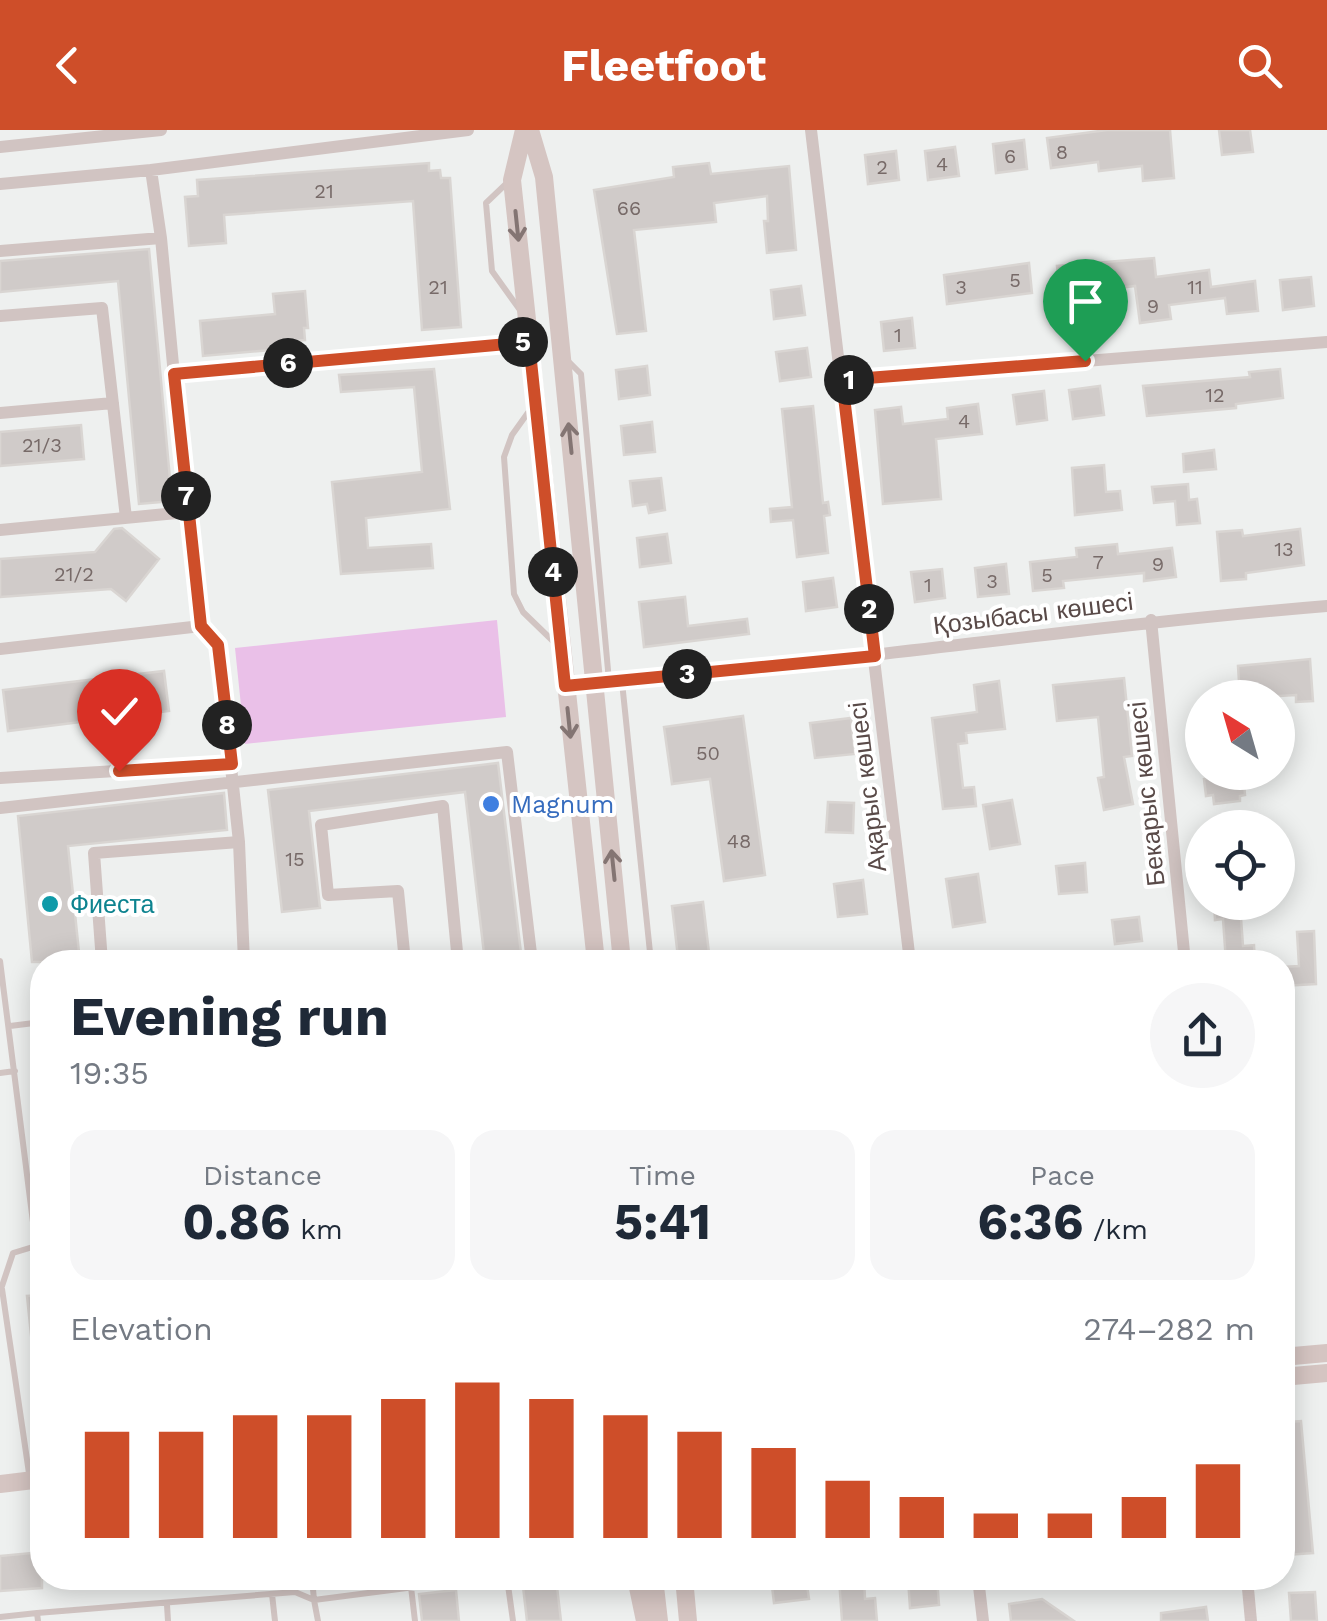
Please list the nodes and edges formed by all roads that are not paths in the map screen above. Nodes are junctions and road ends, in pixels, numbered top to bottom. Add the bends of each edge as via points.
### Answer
1 (161, 130) edge
2 (464, 130) edge
3 (527, 130) edge
4 (811, 130) edge
5 (0, 147) edge
6 (150, 170) junction
7 (512, 180) junction
8 (0, 184) edge
9 (162, 238) junction
10 (0, 251) edge
11 (0, 316) edge
12 (526, 319) junction
13 (529, 342) junction
14 (1327, 342) edge
15 (174, 374) junction
16 (842, 380) junction
17 (535, 402) junction
18 (113, 403) junction
19 (0, 413) edge
20 (187, 512) junction
21 (126, 518) junction
22 (0, 530) edge
23 (1327, 606) edge
24 (1152, 620) junction
25 (201, 626) junction
26 (0, 649) edge
27 (561, 649) junction
28 (875, 656) junction
29 (609, 682) junction
30 (565, 686) junction
31 (232, 764) junction
32 (0, 778) edge
33 (232, 783) junction
34 (0, 808) edge
35 (239, 842) junction
36 (101, 950) edge
37 (244, 950) edge
38 (404, 950) edge
39 (457, 950) edge
40 (531, 950) edge
41 (590, 950) edge
42 (621, 950) edge
43 (649, 950) edge
44 (909, 950) edge
45 (1185, 950) edge
46 (0, 960) edge
47 (30, 1024) edge
48 (10, 1026) junction
49 (15, 1071) junction
50 (0, 1073) edge
51 (30, 1180) edge
52 (30, 1248) edge
53 (1, 1289) edge
54 (1327, 1353) edge
55 (1295, 1357) edge
56 (1327, 1372) edge
57 (1295, 1375) edge
58 (30, 1447) edge
59 (30, 1481) edge
60 (0, 1484) edge
61 (313, 1590) edge
62 (389, 1590) edge
63 (411, 1590) edge
64 (509, 1590) edge
65 (639, 1590) edge
66 (655, 1590) edge
67 (685, 1590) edge
68 (979, 1590) edge
69 (1248, 1590) edge
70 (272, 1594) junction
71 (314, 1600) junction
72 (167, 1605) junction
73 (0, 1617) edge
74 (37, 1617) edge
75 (168, 1621) edge
76 (276, 1621) edge
77 (318, 1621) edge
78 (415, 1621) edge
79 (513, 1621) edge
80 (645, 1621) edge
81 (659, 1621) edge
82 (688, 1621) edge
83 (982, 1621) edge
84 (1251, 1621) edge

1 - 5 street
2 - 6 street
3 - 7 street
3 - 29 street via 544,177
4 - 16 street, Ақарыс көшесі
6 - 8 street
6 - 9 street
7 -> 12 street
7 - 12 lane via 486,203 492,272
9 - 10 street
9 - 15 street
11 - 18 street via 102,308
12 - 13 street
13 - 15 street
13 - 17 street
14 - 16 street
15 - 20 street
16 - 28 street, Ақарыс көшесі
17 - 27 street
17 - 27 lane via 504,457 514,594
18 - 19 street
18 - 21 street
20 - 21 street
20 - 25 street
21 - 22 street
23 - 24 street, Қозыбасы көшесі
24 - 28 street, Қозыбасы көшесі
24 - 45 street, Бекарыс көшесі
25 - 26 street
25 - 31 street via 218,645
27 - 30 street
28 - 29 street, Қозыбасы көшесі
28 - 44 street, Ақарыс көшесі
29 - 30 street, Қозыбасы көшесі
42 -> 29 street
29 - 43 lane
30 -> 41 street
31 - 32 street
31 - 33 street
33 - 34 street
33 - 35 street
33 - 40 street via 507,752
35 - 36 street via 94,853
35 - 37 street
38 - 39 street via 398,891 328,895 322,825 443,806
46 - 48 lane
47 - 48 lane
48 - 49 lane
49 - 50 lane
49 - 51 lane
52 - 53 lane via 12,1253
53 - 58 lane
54 - 55 street
56 - 57 street
59 - 60 street
61 - 71 lane
62 - 71 lane
63 - 78 lane
64 - 79 lane
65 - 80 street
66 - 81 street
67 - 82 street
68 - 83 street
69 - 84 street
70 - 71 lane via 295,1592
70 - 72 lane
70 - 76 lane
71 - 77 lane
72 - 74 lane
72 - 75 lane
73 - 74 lane

